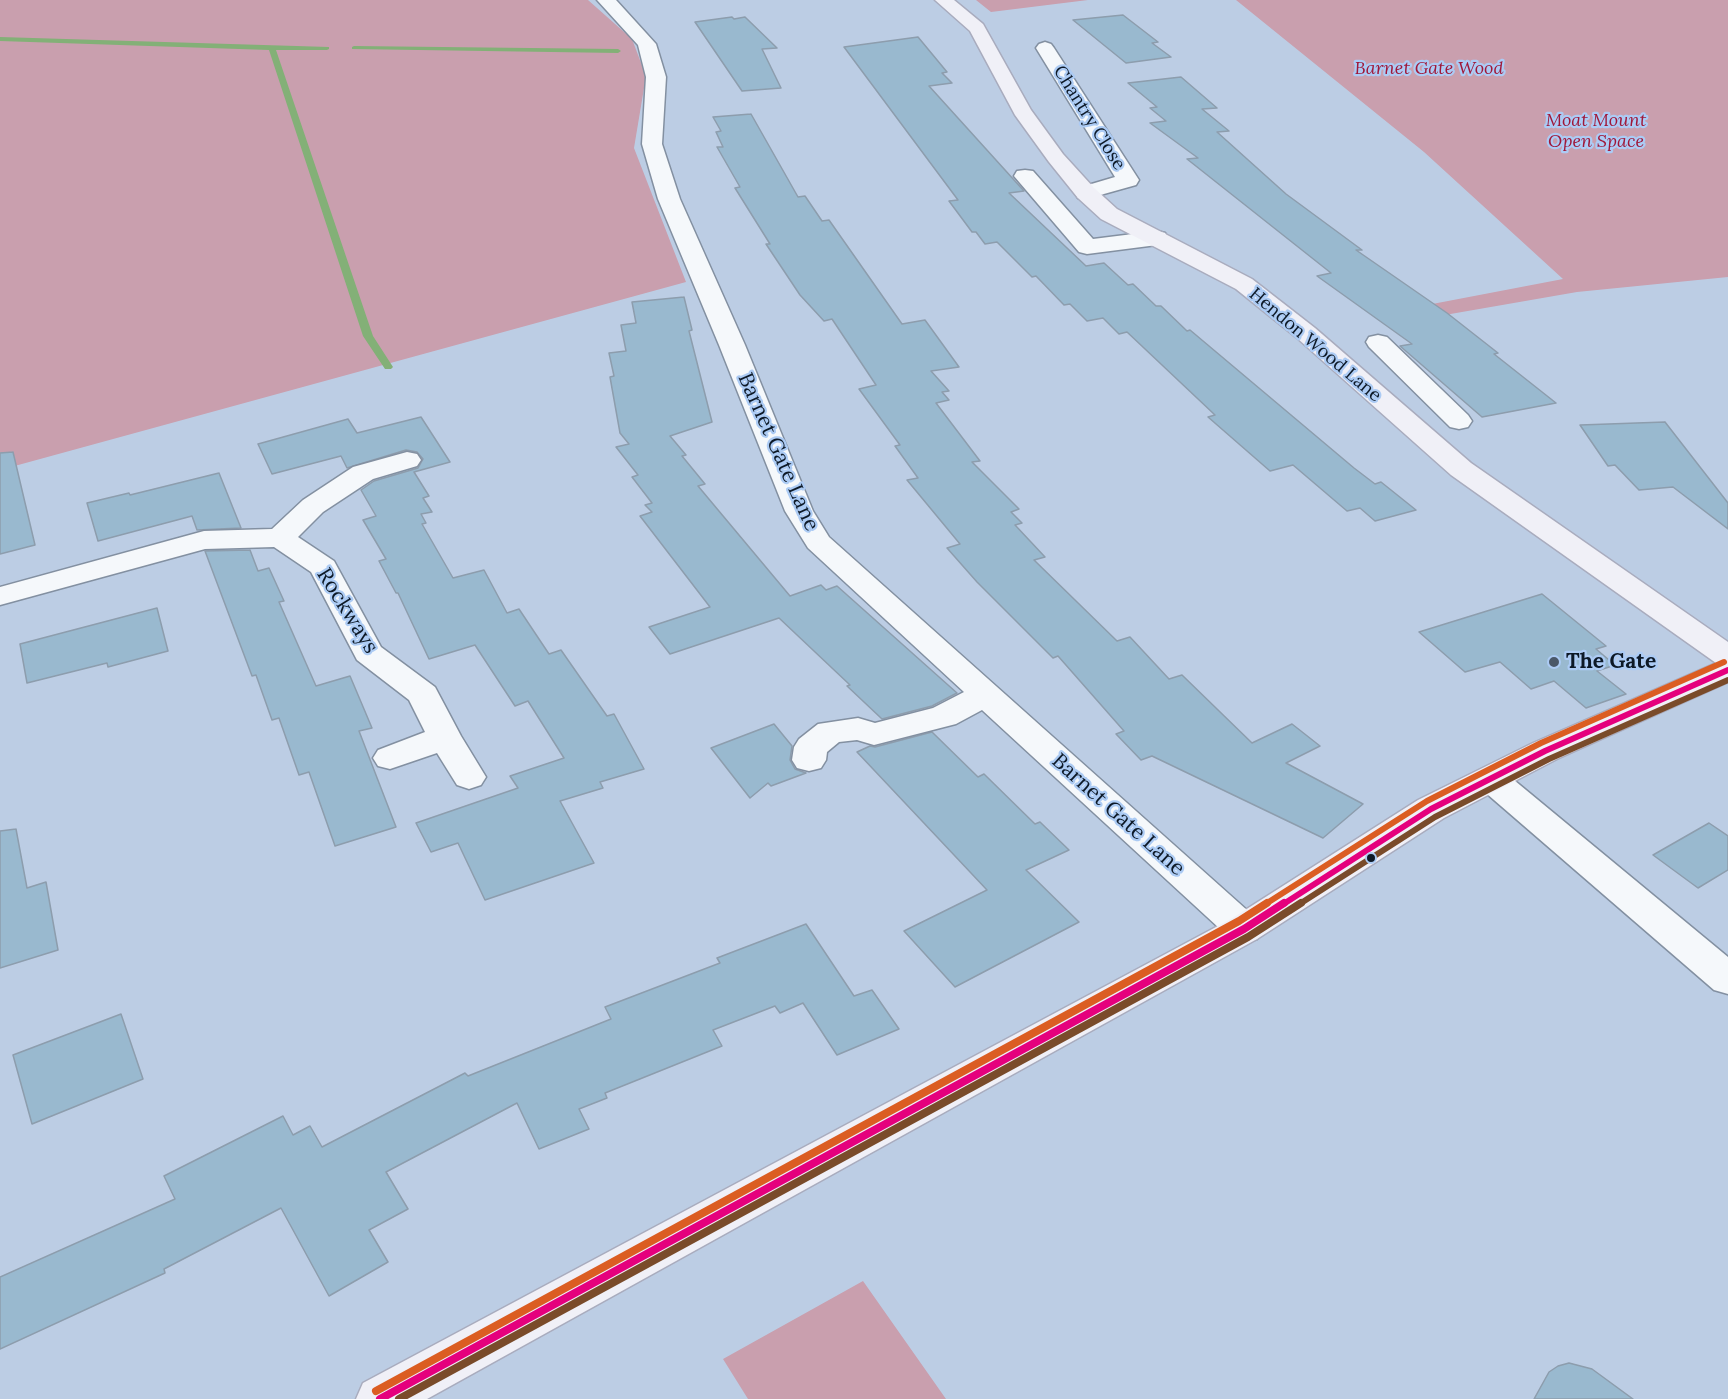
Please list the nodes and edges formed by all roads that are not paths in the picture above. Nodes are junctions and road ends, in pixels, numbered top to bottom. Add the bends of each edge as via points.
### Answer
1 (606, 0) edge
2 (944, 0) edge
3 (1045, 48) dead end
4 (1025, 176) dead end
5 (1086, 194) junction
6 (1157, 238) junction
7 (1378, 342) dead end
8 (1421, 384) junction
9 (1372, 392) junction
10 (1459, 421) dead end
11 (406, 460) dead end
12 (280, 538) junction
13 (0, 596) edge
14 (1728, 657) edge
15 (1728, 670) edge
16 (985, 695) junction
17 (444, 737) junction
18 (390, 758) dead end
19 (809, 760) dead end
20 (469, 777) dead end
21 (1491, 779) junction
22 (1244, 929) junction
23 (1728, 979) edge
24 (380, 1399) edge

1 - 16 street, Barnet Gate Lane via 647,44 656,77 652,144 669,199 800,511 818,542
2 - 5 main road, Hendon Wood Lane via 977,28 1022,111
3 - 5 street, Chantry Close via 1128,180
4 - 6 street via 1087,248
5 - 6 main road, Hendon Wood Lane via 1109,214
6 - 9 main road, Hendon Wood Lane via 1244,284
7 - 8 street
8 - 9 street
8 - 10 street
9 - 14 main road, Hendon Wood Lane via 1461,469
11 - 12 street via 363,473 313,506
12 - 13 street via 204,540
12 - 17 street, Rockways via 323,567 368,653 423,694
15 - 21 main road
16 - 19 street via 944,716 874,734 858,729 830,732 811,747
16 - 22 street, Barnet Gate Lane
17 - 18 street
17 - 20 street, Rockways
21 - 22 main road via 1431,810
21 - 23 street
22 - 24 main road

